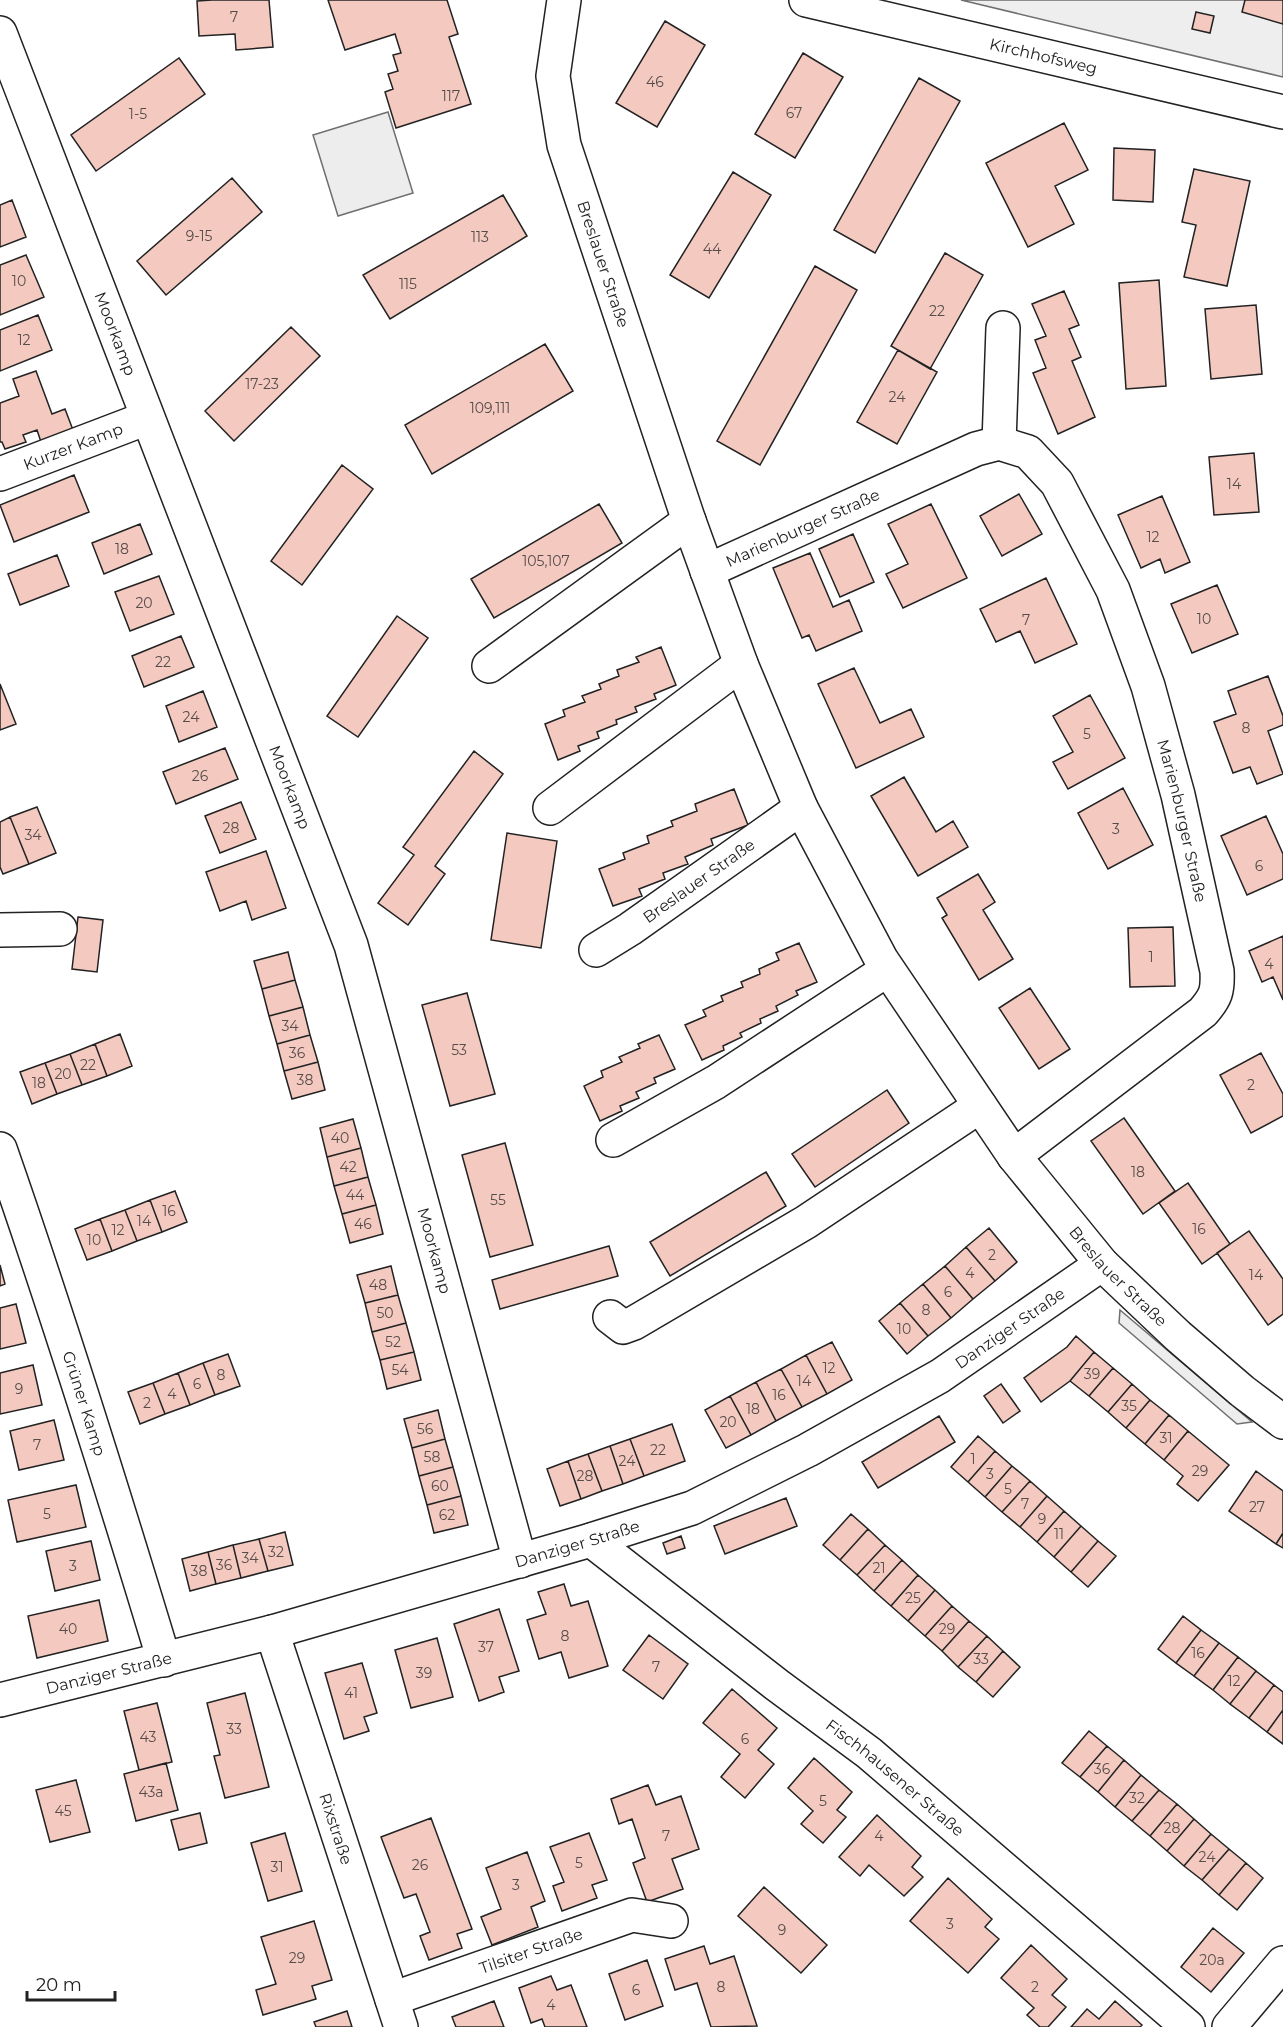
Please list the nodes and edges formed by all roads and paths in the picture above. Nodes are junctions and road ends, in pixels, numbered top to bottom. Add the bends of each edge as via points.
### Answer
1 (564, 0) edge
2 (806, 0) edge
3 (0, 33) edge
4 (1283, 112) edge
5 (1003, 328) dead end
6 (147, 418) junction
7 (999, 443) junction
8 (0, 474) edge
9 (689, 521) junction
10 (707, 571) junction
11 (741, 664) junction
12 (489, 666) dead end
13 (549, 808) dead end
14 (801, 808) junction
15 (60, 928) dead end
16 (0, 930) edge
17 (596, 950) dead end
18 (887, 970) junction
19 (980, 1106) junction
20 (613, 1140) dead end
21 (0, 1149) edge
22 (1014, 1156) junction
23 (1102, 1264) junction
24 (610, 1317) dead end
25 (1283, 1422) edge
26 (591, 1540) junction
27 (520, 1561) junction
28 (272, 1632) junction
29 (164, 1660) junction
30 (0, 1700) edge
31 (671, 1922) dead end
32 (1283, 1963) edge
33 (397, 2013) edge
34 (1188, 2027) edge
35 (1229, 2027) edge

1 - 9 street, Breslauer Straße via 553,76 561,131
2 - 4 street, Kirchhofsweg
3 - 6 street, Moorkamp
5 - 7 street
6 - 8 street, Kurzer Kamp
6 - 27 street, Moorkamp via 351,945
7 - 10 street, Marienburger Straße via 976,449
7 - 22 street, Marienburger Straße via 1028,452 1057,483 1113,591 1148,686 1178,795 1218,986 1203,1012
9 - 10 street, Breslauer Straße
9 - 12 street
10 - 11 street, Breslauer Straße
11 - 13 street
11 - 14 street, Breslauer Straße
14 - 17 street, Breslauer Straße
14 - 18 street, Breslauer Straße
15 - 16 street
18 - 19 street, Breslauer Straße
18 - 20 street via 716,1083
19 - 22 street, Breslauer Straße
19 - 24 street via 806,1222 634,1323 623,1327
21 - 29 street, Grüner Kamp via 92,1424
22 - 23 street, Breslauer Straße
23 - 25 street, Breslauer Straße via 1178,1336
23 - 26 street, Danziger Straße via 940,1376 827,1439 692,1508
26 - 27 street, Danziger Straße
26 - 34 street, Fischhausener Straße via 869,1752
27 - 28 street, Danziger Straße
28 - 29 street, Danziger Straße
28 - 33 street, Rixstraße
29 - 30 street, Danziger Straße
31 - 33 street, Tilsiter Straße via 632,1915
32 - 35 street

